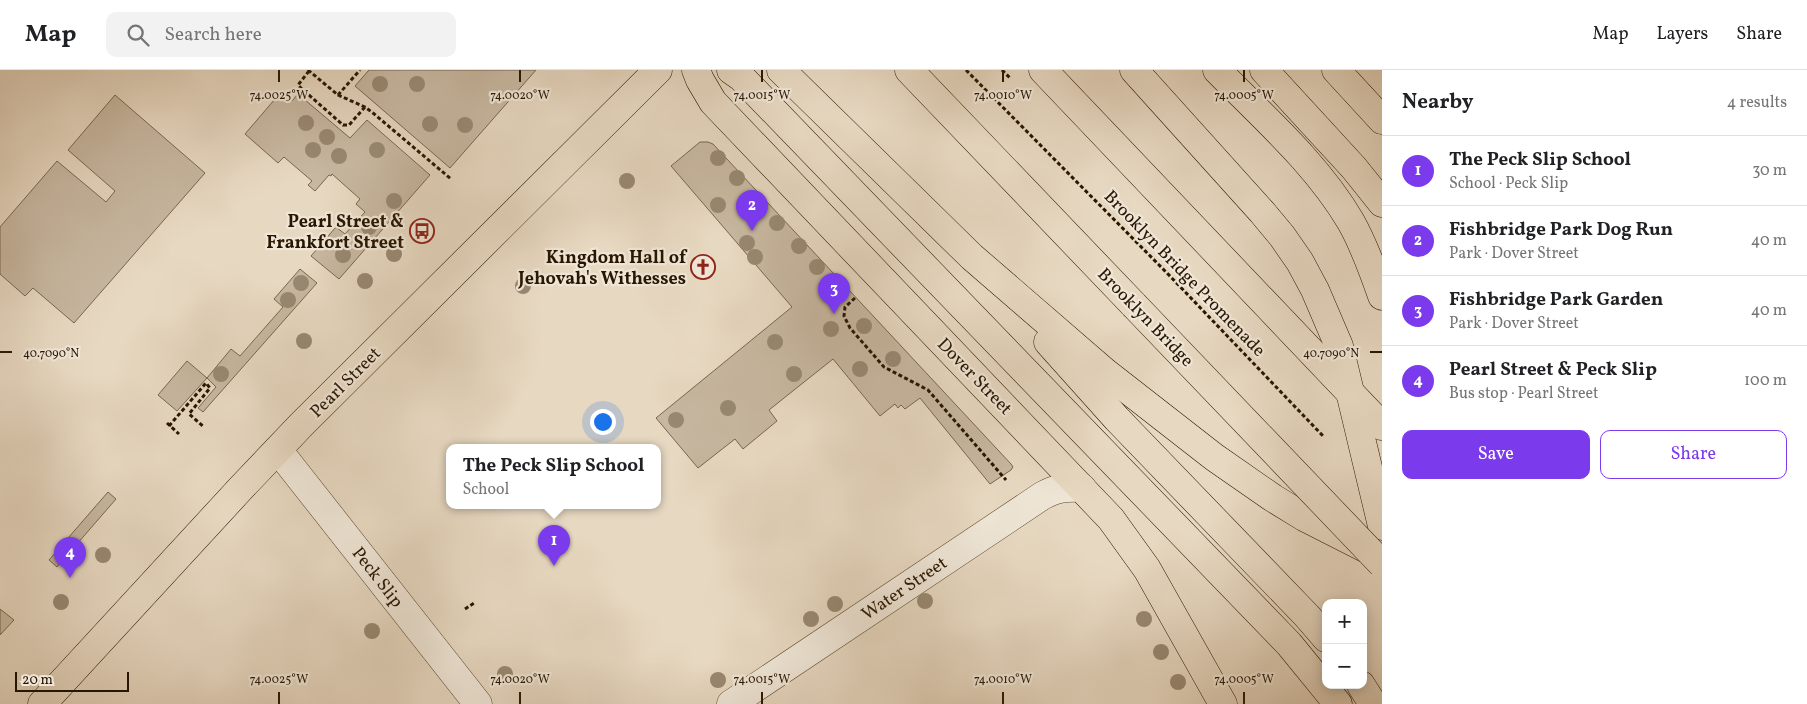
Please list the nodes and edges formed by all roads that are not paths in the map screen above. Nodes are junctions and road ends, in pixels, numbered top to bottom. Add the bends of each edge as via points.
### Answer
1 (658, 70) edge
2 (696, 70) edge
3 (731, 70) edge
4 (781, 70) edge
5 (909, 70) edge
6 (1043, 70) edge
7 (1134, 70) edge
8 (1218, 70) edge
9 (1264, 70) edge
10 (1336, 70) edge
11 (1382, 120) edge
12 (1382, 203) edge
13 (972, 256) junction
14 (1382, 296) edge
15 (1382, 426) edge
16 (278, 450) junction
17 (1082, 488) junction
18 (1382, 526) edge
19 (1382, 555) edge
20 (1382, 564) edge
21 (1322, 633) edge
22 (1364, 689) edge
23 (42, 704) edge
24 (478, 704) edge
25 (731, 704) edge
26 (1223, 704) edge
27 (1338, 704) edge
28 (1373, 704) edge

1 - 16 main road, Pearl Street
2 - 17 main road, Dover Street via 713,102
3 - 27 main road via 1289,644
4 - 13 main road
5 - 20 main road, Brooklyn Bridge, bridge
6 - 15 main road
7 - 18 main road via 1282,236 1316,290 1339,346
8 - 14 main road via 1319,177 1364,246
9 - 12 main road
10 - 11 main road
13 - 19 main road, bridge via 1106,372 1214,457 1304,517
13 - 21 main road via 1117,419
16 - 23 main road, Pearl Street
16 - 24 street, Peck Slip
17 - 25 street, Water Street via 1052,490 1042,496
17 - 26 main road, Dover Street via 1111,518 1147,569
22 - 28 main road

